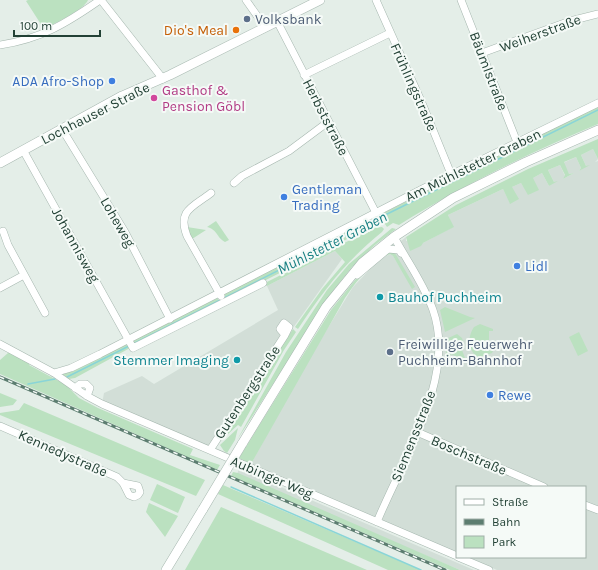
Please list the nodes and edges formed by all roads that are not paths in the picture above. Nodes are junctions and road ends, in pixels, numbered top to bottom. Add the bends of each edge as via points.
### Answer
1 (100, 0) edge
2 (246, 0) edge
3 (320, 0) edge
4 (376, 0) edge
5 (461, 0) edge
6 (598, 14) edge
7 (277, 21) junction
8 (265, 27) junction
9 (390, 33) junction
10 (0, 45) edge
11 (482, 54) junction
12 (304, 76) junction
13 (163, 79) junction
14 (598, 103) edge
15 (328, 122) junction
16 (62, 129) junction
17 (598, 130) edge
18 (517, 142) junction
19 (23, 150) junction
20 (0, 163) edge
21 (451, 174) junction
22 (234, 183) dead end
23 (211, 193) dead end
24 (376, 212) junction
25 (3, 231) dead end
26 (394, 238) junction
27 (403, 254) junction
28 (24, 275) junction
29 (263, 283) dead end
30 (0, 288) edge
31 (222, 298) junction
32 (326, 306) junction
33 (44, 313) dead end
34 (170, 319) junction
35 (285, 335) dead end
36 (131, 343) junction
37 (0, 344) edge
38 (59, 376) junction
39 (0, 426) edge
40 (417, 432) junction
41 (210, 450) junction
42 (123, 483) dead end
43 (542, 486) edge
44 (586, 505) edge
45 (598, 510) edge
46 (377, 522) junction
47 (456, 556) edge
48 (460, 558) edge
49 (166, 570) edge
50 (489, 570) edge

1 - 10 street via 51,31
1 - 13 street
2 - 8 street
3 - 7 street, Lochhauser Straße
4 - 9 street, Frühlingstraße
5 - 11 street, Bäumlstraße
6 - 11 street, Weiherstraße via 570,21
7 - 8 street, Lochhauser Straße
7 - 12 street, Herbststraße
8 - 13 street, Lochhauser Straße
9 - 12 street
9 - 21 street, Frühlingstraße
11 - 18 street, Bäumlstraße
12 - 15 street, Herbststraße
13 - 16 street, Lochhauser Straße via 122,96
14 - 18 street, Am Mühlstetter Graben
15 - 22 street via 289,151 242,176
15 - 24 street, Herbststraße
16 - 19 street, Lochhauser Straße
16 - 34 street, Loheweg via 125,232
17 - 26 street via 453,198
18 - 21 street, Am Mühlstetter Graben
19 - 20 street, Lochhauser Straße
19 - 36 street, Johannisweg
21 - 24 street, Am Mühlstetter Graben
23 - 31 street via 188,210 183,226 186,236
24 - 31 street, Am Mühlstetter Graben
25 - 28 street
26 - 27 street, Siemensstraße
26 - 32 street via 362,263
27 - 32 street via 398,250 388,249 360,271
27 - 40 street, Siemensstraße via 432,309 438,338 436,380 430,403
28 - 30 street
28 - 33 street
29 - 31 street, Am Mühlstetter Graben
31 - 34 street, Am Mühlstetter Graben
31 - 36 street, Am Mühlstetter Graben via 133,348
32 - 49 street, bridge
34 - 36 street, Am Mühlstetter Graben
35 - 41 street, Gutenbergstraße
36 - 38 street, Am Mühlstetter Graben via 71,368
37 - 38 street, Aubinger Weg
38 - 41 street, Aubinger Weg via 75,388 82,383 88,385 90,390 87,396
39 - 42 street, Kennedystraße via 117,477
40 - 43 street, Boschstraße
40 - 46 street, Siemensstraße
41 - 46 street, Aubinger Weg
44 - 45 street
46 - 47 street, Aubinger Weg
48 - 50 street, Aubinger Weg

